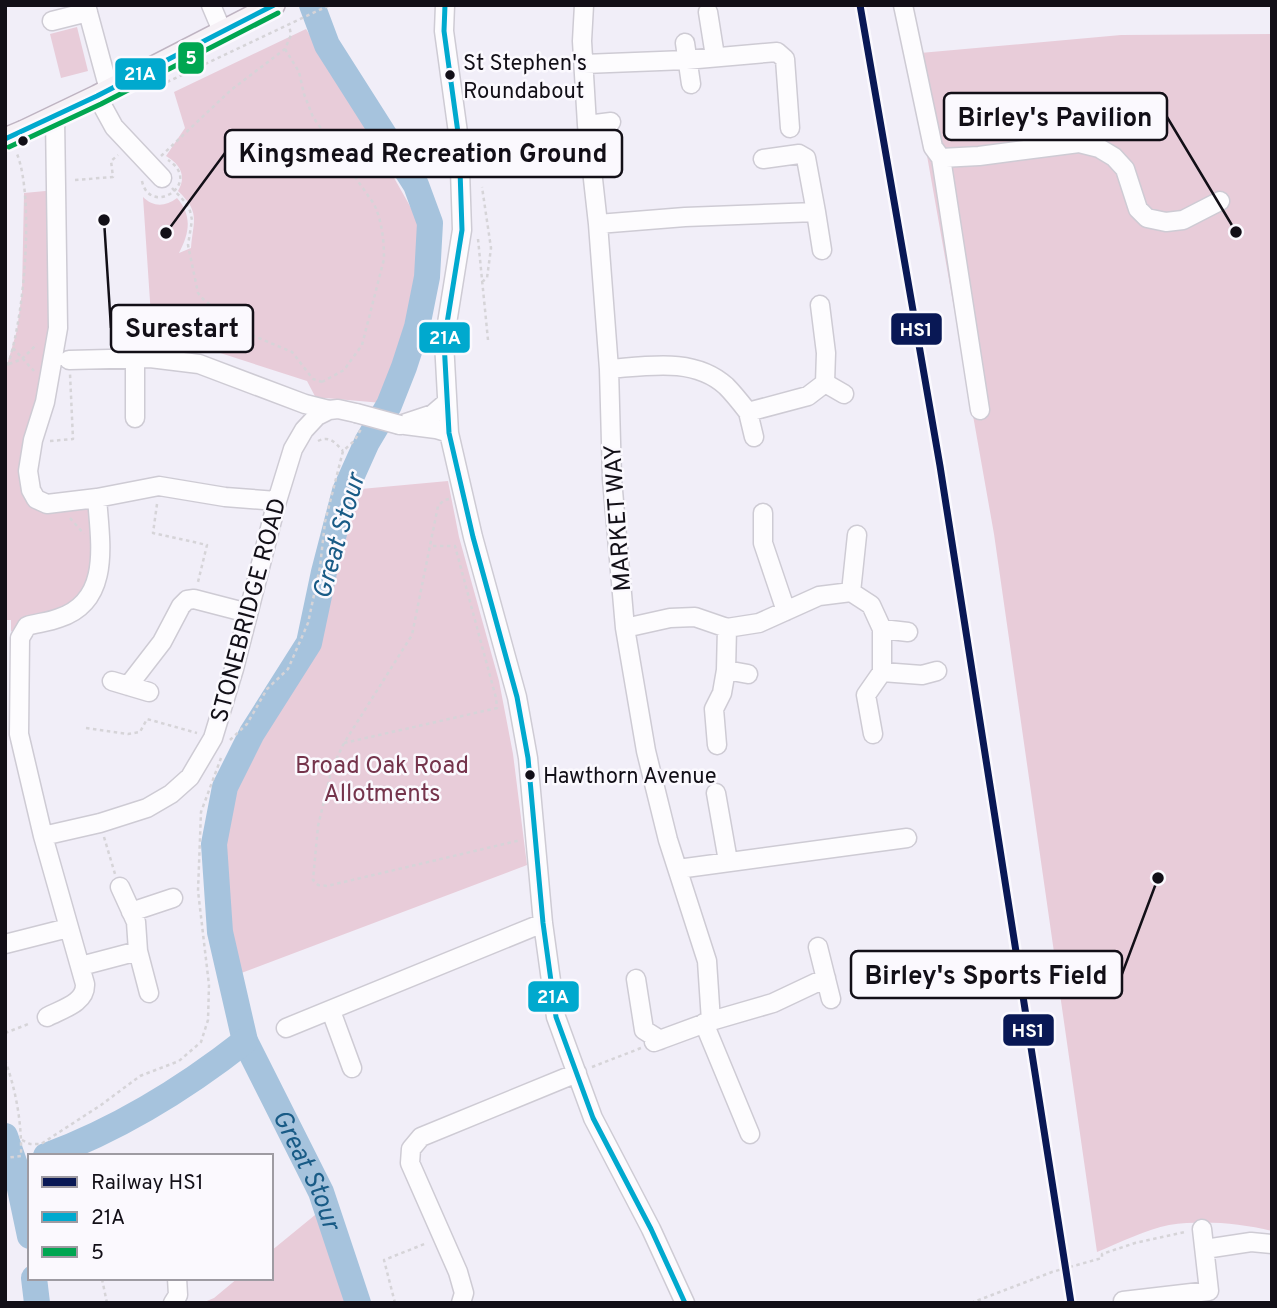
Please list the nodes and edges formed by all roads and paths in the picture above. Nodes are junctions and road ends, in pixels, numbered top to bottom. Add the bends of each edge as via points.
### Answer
1 (211, 5) edge
2 (330, 5) edge
3 (435, 5) edge
4 (445, 5) edge
5 (584, 5) edge
6 (903, 5) edge
7 (271, 6) edge
8 (87, 9) edge
9 (708, 12) dead end
10 (52, 21) dead end
11 (289, 25) junction
12 (222, 31) junction
13 (444, 31) junction
14 (285, 49) junction
15 (685, 51) junction
16 (715, 55) junction
17 (584, 64) junction
18 (166, 82) dead end
19 (691, 84) dead end
20 (103, 93) junction
21 (55, 117) junction
22 (611, 122) dead end
23 (587, 125) junction
24 (790, 128) dead end
25 (15, 135) edge
26 (123, 151) dead end
27 (941, 158) junction
28 (764, 159) dead end
29 (19, 160) dead end
30 (156, 172) junction
31 (75, 180) dead end
32 (482, 187) dead end
33 (1220, 201) dead end
34 (817, 212) junction
35 (598, 224) junction
36 (477, 230) dead end
37 (822, 250) dead end
38 (482, 282) junction
39 (820, 305) dead end
40 (488, 340) dead end
41 (38, 344) dead end
42 (13, 348) junction
43 (135, 358) junction
44 (22, 359) junction
45 (69, 360) joint
46 (9, 363) junction
47 (609, 369) junction
48 (5, 372) edge
49 (825, 383) junction
50 (844, 394) dead end
51 (46, 396) junction
52 (447, 402) junction
53 (329, 410) junction
54 (980, 410) dead end
55 (748, 412) junction
56 (361, 416) junction
57 (135, 418) dead end
58 (401, 425) junction
59 (449, 433) junction
60 (754, 437) dead end
61 (330, 439) dead end
62 (33, 443) junction
63 (343, 451) junction
64 (159, 486) junction
65 (463, 497) junction
66 (97, 498) junction
67 (277, 500) junction
68 (57, 504) junction
69 (763, 513) dead end
70 (857, 536) dead end
71 (87, 542) dead end
72 (431, 545) junction
73 (851, 592) junction
74 (194, 599) junction
75 (786, 611) junction
76 (248, 613) junction
77 (625, 628) junction
78 (727, 628) junction
79 (882, 629) junction
80 (908, 632) dead end
81 (726, 670) junction
82 (937, 671) dead end
83 (882, 672) junction
84 (748, 674) dead end
85 (149, 692) dead end
86 (86, 728) dead end
87 (873, 734) dead end
88 (222, 743) junction
89 (344, 743) junction
90 (717, 745) dead end
91 (716, 793) dead end
92 (100, 823) junction
93 (43, 836) junction
94 (536, 837) junction
95 (907, 838) dead end
96 (728, 861) junction
97 (678, 869) junction
98 (120, 887) joint
99 (173, 898) dead end
100 (131, 912) junction
101 (543, 923) junction
102 (68, 928) junction
103 (5, 944) edge
104 (818, 947) dead end
105 (138, 951) junction
106 (81, 967) junction
107 (826, 978) junction
108 (636, 979) dead end
109 (149, 993) dead end
110 (831, 999) dead end
111 (331, 1011) junction
112 (47, 1017) joint
113 (708, 1022) junction
114 (286, 1028) dead end
115 (5, 1032) edge
116 (657, 1041) junction
117 (5, 1060) edge
118 (352, 1068) dead end
119 (577, 1073) junction
120 (750, 1134) dead end
121 (22, 1140) junction
122 (5, 1158) edge
123 (1202, 1229) joint
124 (443, 1236) junction
125 (1272, 1244) edge
126 (1205, 1249) junction
127 (102, 1280) edge
128 (177, 1280) edge
129 (462, 1298) edge
130 (1123, 1301) dead end
131 (107, 1303) edge
132 (173, 1303) edge
133 (396, 1303) edge
134 (685, 1303) edge
135 (971, 1303) edge

1 - 12 street
2 - 11 path
3 - 13 street
4 - 13 street
5 - 17 street, MARKET WAY
6 - 27 street via 933,147
7 - 12 main road
8 - 10 street
8 - 20 street
9 - 16 street
11 - 14 path via 291,35
11 - 18 path
12 - 20 main road
13 - 52 street via 458,140 462,230 444,342
14 - 30 path via 231,90
14 - 30 path via 299,72 313,117 380,216 384,259 362,345 344,370 319,382 292,352 242,331 203,299 188,245 190,211
15 - 16 street
15 - 17 street
15 - 19 street
16 - 24 street via 778,52 785,59
17 - 23 street, MARKET WAY
20 - 21 main road
20 - 30 street via 114,127
21 - 25 main road
21 - 51 street via 58,328
22 - 23 street
23 - 35 street, MARKET WAY
26 - 31 path via 111,161 113,177
27 - 33 street via 1079,143 1099,148 1120,163 1138,209 1147,218 1183,220
27 - 54 street
28 - 34 street via 799,154 806,158
29 - 42 path via 25,209 23,280
32 - 38 path via 491,248 487,278
34 - 35 street
34 - 37 street
35 - 47 street, MARKET WAY
36 - 38 path
38 - 40 path
39 - 49 street
41 - 44 path
42 - 44 path
42 - 46 path
43 - 45 street
43 - 53 street via 199,364
43 - 57 street
44 - 46 path
44 - 51 path via 38,375
45 - 62 path via 73,439
46 - 48 path
47 - 55 street via 672,364 703,371 725,385
47 - 77 street, MARKET WAY via 612,479
49 - 50 street
49 - 55 street via 808,396
51 - 62 street
52 - 58 street via 433,414
52 - 59 street
53 - 56 street
53 - 67 street, STONEBRIDGE ROAD via 317,416 298,439
55 - 60 street
56 - 58 street, bridge
56 - 63 path via 355,440
58 - 59 street
59 - 65 street
61 - 63 path
62 - 68 street via 30,490 36,499
63 - 88 path via 308,623 288,669 267,689 247,724
64 - 66 street
64 - 67 street
64 - 74 path via 153,533 207,545
65 - 72 path via 444,500 438,506
65 - 94 street via 517,697
66 - 68 street
66 - 93 street via 101,552 88,598 60,618 27,626 15,634 19,734
67 - 76 street, STONEBRIDGE ROAD
68 - 71 path
69 - 75 street via 763,543
70 - 73 street
72 - 89 path via 412,635
72 - 89 path via 455,546 497,708
73 - 75 street via 820,596
73 - 79 street via 872,605
74 - 76 street
74 - 85 street via 181,606 162,642 120,683
75 - 78 street via 759,623
76 - 88 street, STONEBRIDGE ROAD
77 - 78 street via 695,617
77 - 97 street, MARKET WAY via 646,751
78 - 81 street
79 - 80 street
79 - 83 street
81 - 84 street
81 - 90 street via 714,709
82 - 83 street via 922,676
83 - 87 street via 866,695
86 - 88 path via 128,734 141,732 148,719
88 - 92 street, STONEBRIDGE ROAD via 170,794
88 - 121 path via 201,812 198,891 209,985 208,1020 201,1042 179,1061 140,1076 40,1144
89 - 94 path via 332,768 318,826 312,869 318,885
91 - 96 street
92 - 93 street, STONEBRIDGE ROAD
92 - 98 path
93 - 102 street
94 - 101 street
95 - 96 street
96 - 97 street
97 - 113 street, MARKET WAY via 707,961
98 - 100 street
99 - 100 street
100 - 105 street
101 - 111 street
101 - 119 street via 556,1017
102 - 103 street
102 - 106 street
104 - 107 street
105 - 106 street
105 - 109 street
106 - 112 street via 86,991 82,999
107 - 110 street
107 - 113 street via 773,1003
108 - 116 street via 644,1030
111 - 114 street
111 - 118 street
112 - 115 path
113 - 116 street
113 - 120 street, MARKET WAY
116 - 119 path
117 - 121 path
119 - 124 street via 421,1137 411,1149 410,1163
119 - 134 street via 593,1118
121 - 122 path via 22,1156
123 - 126 street
123 - 135 path via 1135,1243
124 - 129 street via 466,1269
124 - 133 path via 384,1260
125 - 126 street via 1251,1242
126 - 130 street via 1209,1291
127 - 131 path
128 - 132 street via 178,1295

